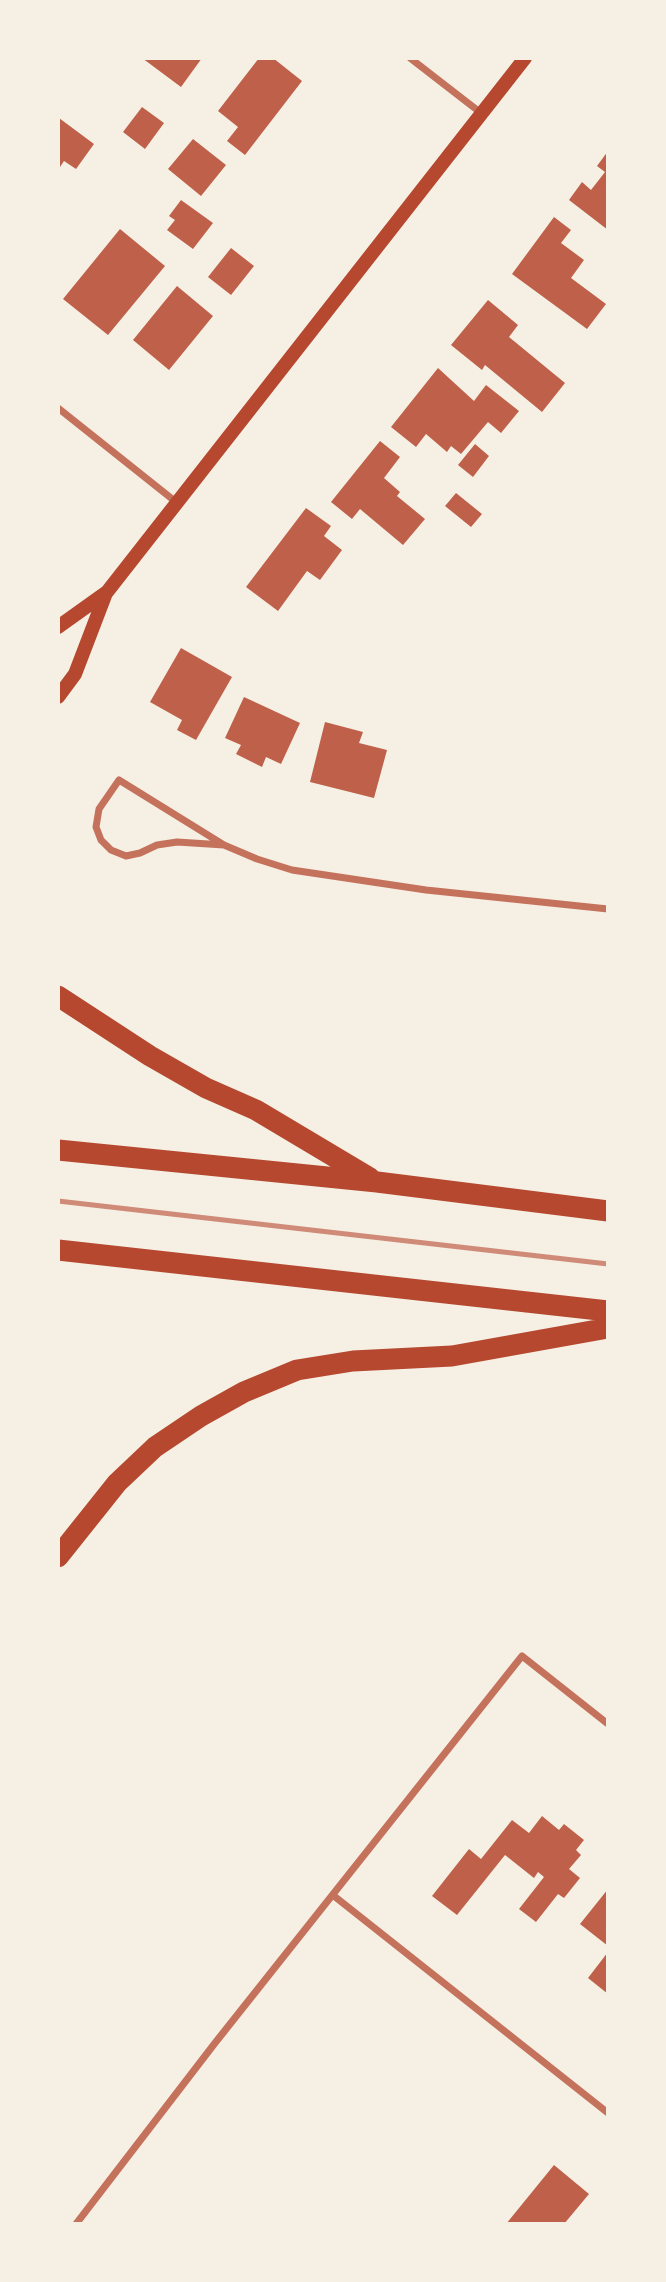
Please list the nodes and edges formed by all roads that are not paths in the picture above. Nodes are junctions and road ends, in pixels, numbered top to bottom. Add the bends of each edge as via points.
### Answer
1 (410, 58) edge
2 (525, 58) edge
3 (481, 114) junction
4 (58, 408) edge
5 (176, 502) junction
6 (107, 592) junction
7 (58, 627) edge
8 (58, 697) edge
9 (224, 845) junction
10 (608, 909) edge
11 (58, 996) edge
12 (58, 1150) edge
13 (377, 1182) junction
14 (608, 1211) edge
15 (58, 1250) edge
16 (608, 1311) edge
17 (608, 1328) edge
18 (58, 1557) edge
19 (608, 1724) edge
20 (334, 1896) junction
21 (608, 2113) edge
22 (76, 2224) edge

1 - 3 street
2 - 3 main road
3 - 5 main road
4 - 5 street
5 - 6 main road
6 - 7 main road
6 - 8 main road via 75,674
9 - 9 street via 120,780 99,809 96,827 101,840 126,856 177,842
9 - 10 street via 292,870 338,878
11 - 13 highway via 150,1056 256,1110
12 - 13 highway
13 - 14 highway
15 - 16 highway
17 - 18 highway via 452,1356 297,1370 244,1392 155,1447 117,1483
19 - 20 street via 522,1656
20 - 21 street
20 - 22 street

